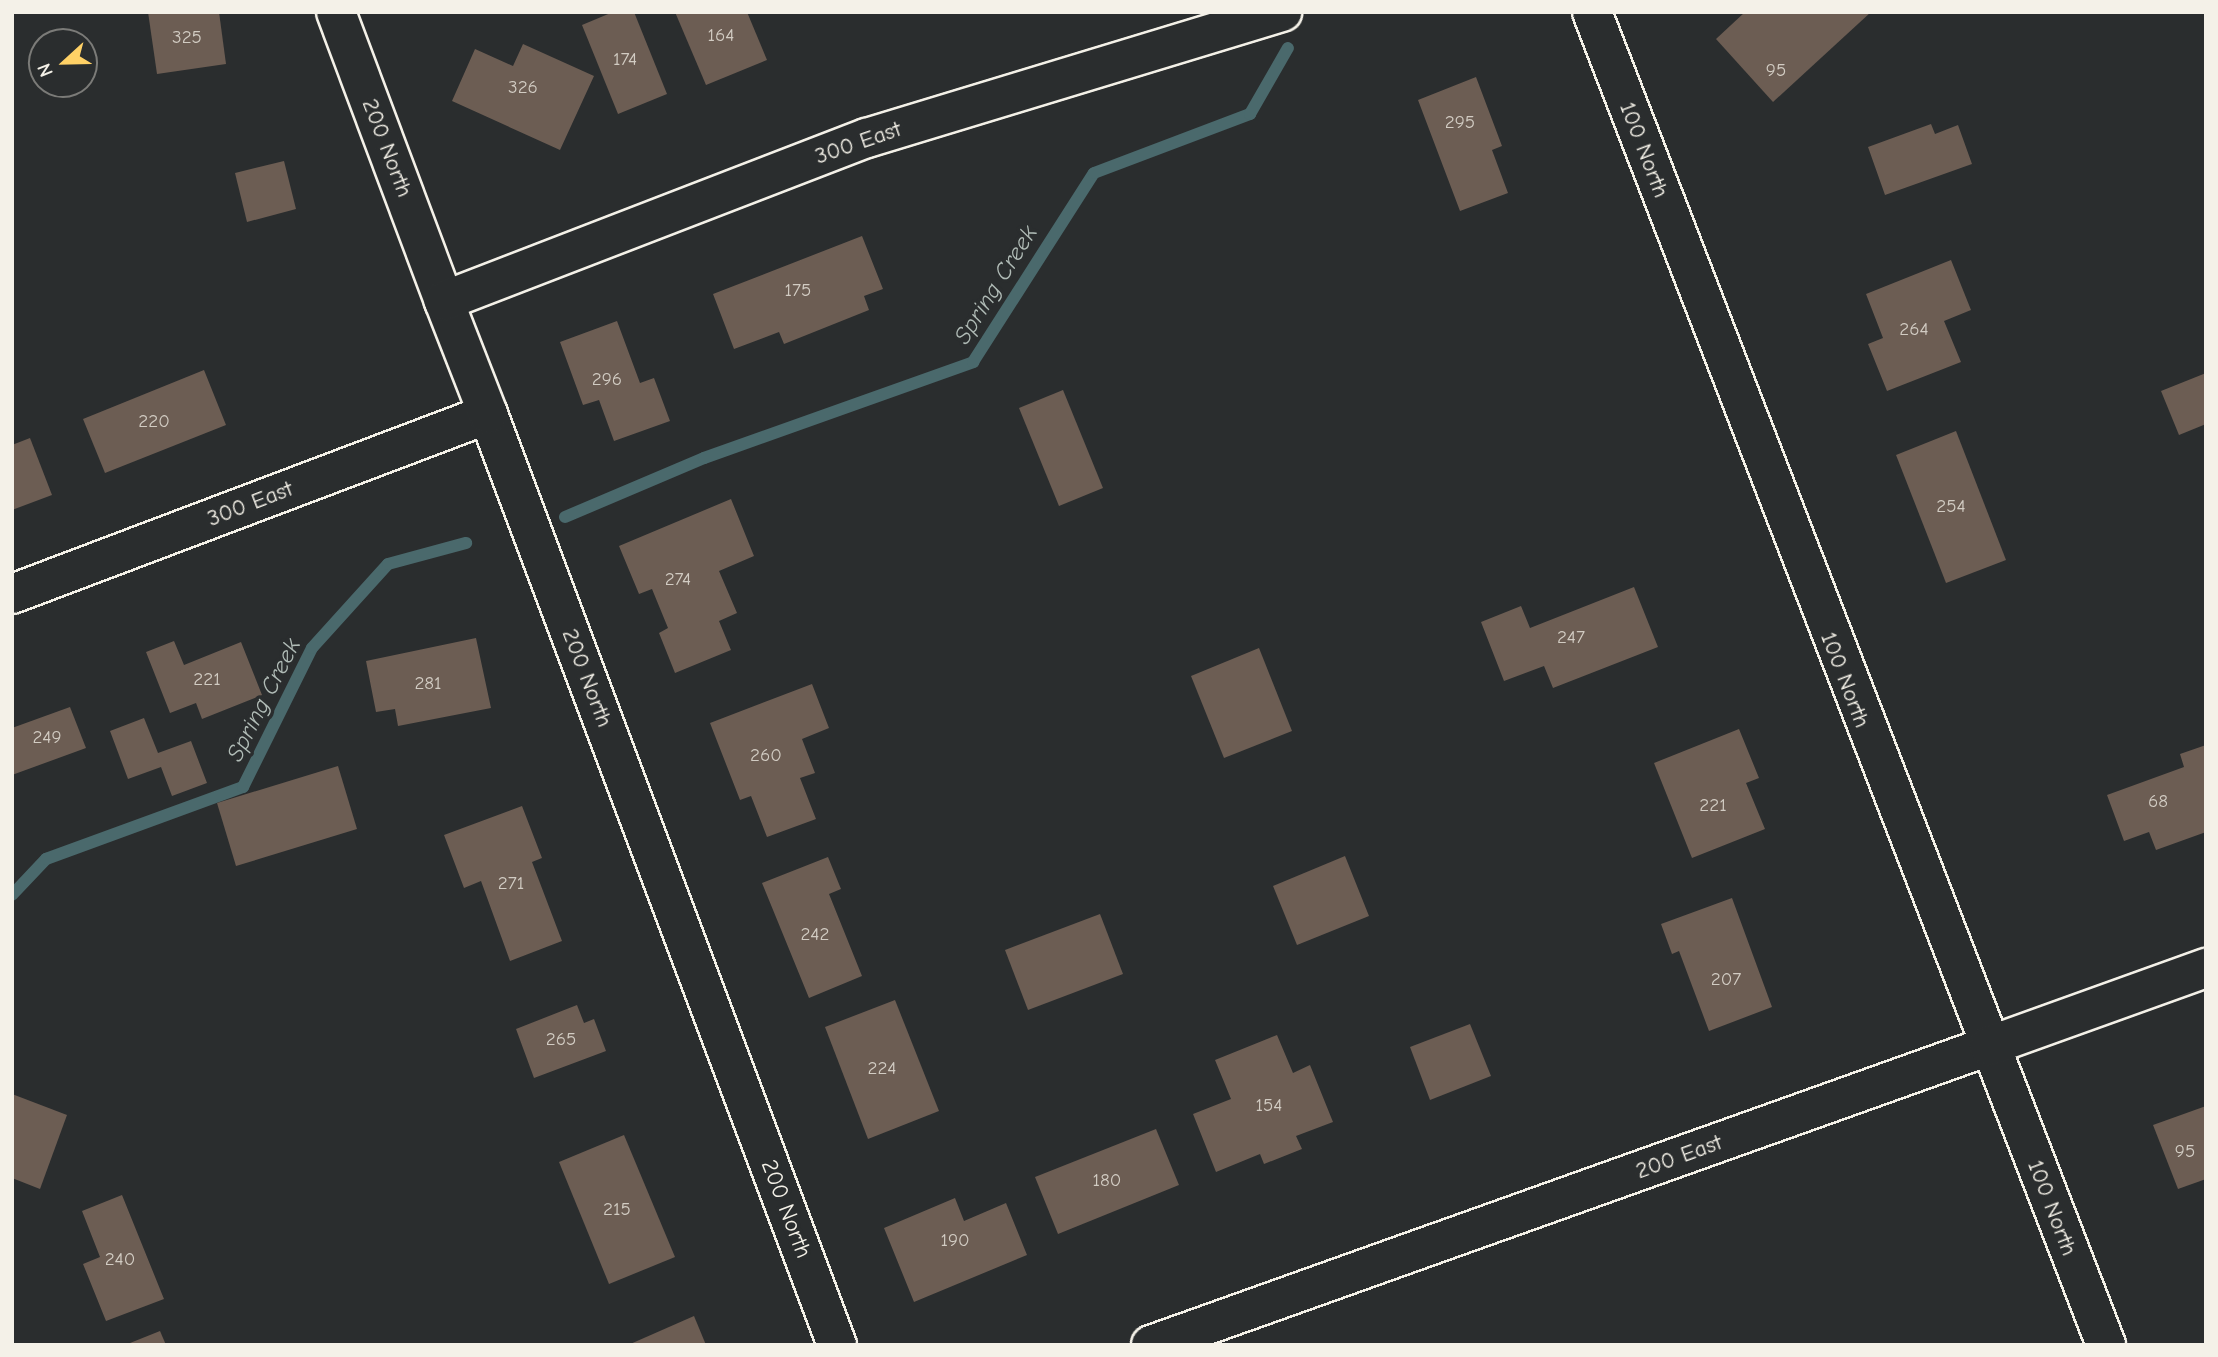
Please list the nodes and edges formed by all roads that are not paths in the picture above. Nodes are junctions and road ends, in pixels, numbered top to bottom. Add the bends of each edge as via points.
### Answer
1 (336, 12) edge
2 (1282, 12) edge
3 (1592, 12) edge
4 (444, 301) junction
5 (488, 414) junction
6 (12, 594) edge
7 (2206, 968) edge
8 (1989, 1046) junction
9 (837, 1345) edge
10 (1151, 1345) edge
11 (2106, 1345) edge

1 - 4 street, 200 North
2 - 4 street, 300 East via 867,138
3 - 8 street, 100 North
4 - 5 street, 200 North
5 - 6 street, 300 East
5 - 9 street, 200 North
7 - 8 street, 200 East
8 - 10 street, 200 East
8 - 11 street, 100 North

